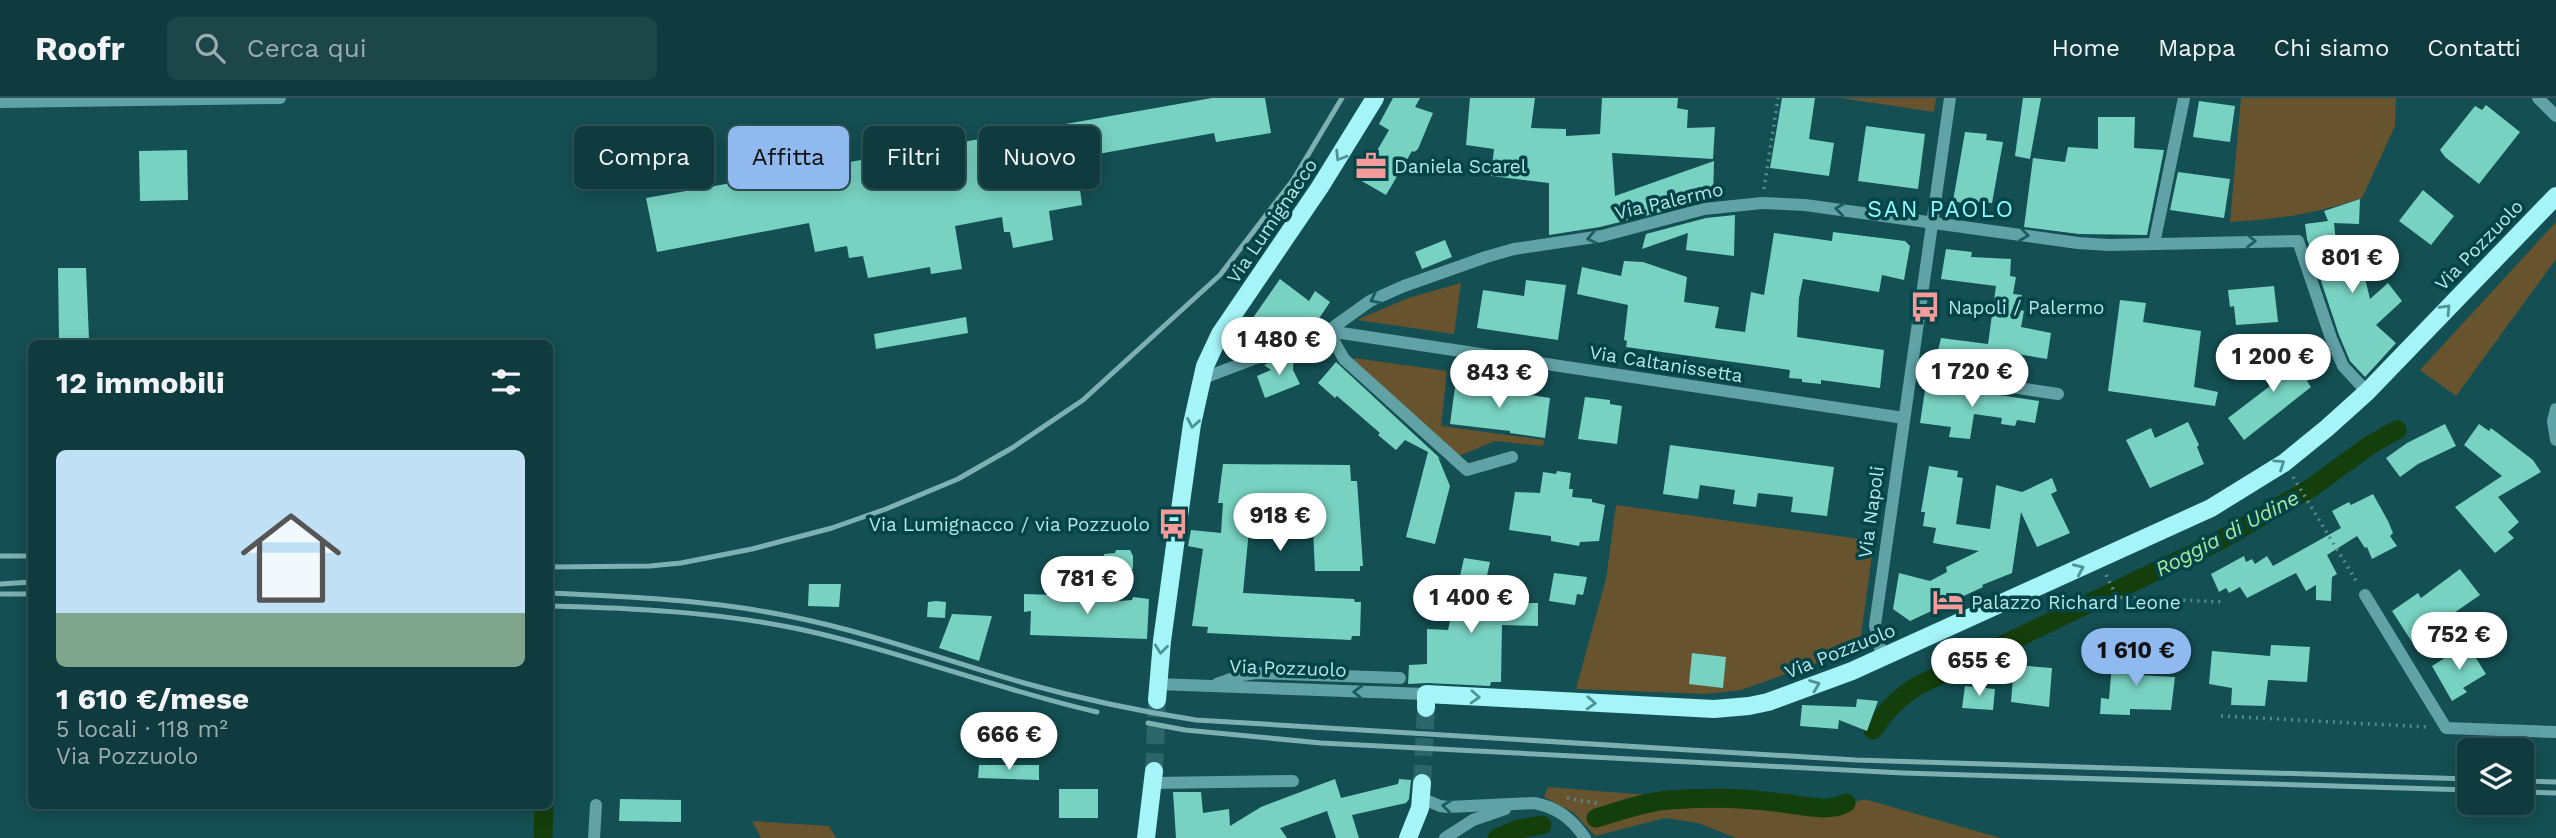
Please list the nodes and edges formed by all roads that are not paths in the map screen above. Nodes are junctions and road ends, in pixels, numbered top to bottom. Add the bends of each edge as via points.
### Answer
1 (280, 98) edge
2 (1375, 98) edge
3 (1950, 98) edge
4 (2184, 98) edge
5 (2538, 98) edge
6 (0, 102) edge
7 (2556, 116) edge
8 (2556, 196) edge
9 (1932, 222) junction
10 (2154, 244) junction
11 (1328, 331) junction
12 (1911, 372) junction
13 (1201, 379) junction
14 (2367, 392) junction
15 (2058, 394) dead end
16 (2556, 409) edge
17 (1904, 418) junction
18 (2556, 440) edge
19 (1512, 457) dead end
20 (2365, 594) road end
21 (1882, 657) junction
22 (1400, 678) dead end
23 (1214, 686) junction
24 (1157, 692) joint
25 (1426, 701) joint
26 (2556, 732) edge
27 (1154, 777) joint
28 (1293, 782) dead end
29 (1422, 790) joint
30 (1522, 804) junction
31 (596, 805) dead end
32 (593, 838) edge
33 (1146, 838) edge
34 (1408, 838) edge
35 (1444, 838) edge
36 (1585, 838) edge

1 - 6 street
2 -> 13 main road, Via Lumignacco via 1220,334
3 - 9 street, Via Napoli
4 - 10 street
5 - 7 street
14 -> 8 main road, Via Pozzuolo
9 -> 10 street, Via Palermo via 2078,243
9 -> 11 street, Via Palermo via 1805,205 1762,203 1704,209 1602,236 1486,257 1370,301
9 - 12 street, Via Napoli
10 -> 14 street, Via Palermo via 2298,241 2343,366
11 - 13 street, Via Palermo
11 - 17 street, Via Caltanissetta
11 - 19 street via 1344,359 1467,470
12 - 15 street
12 - 17 street, Via Napoli
13 -> 24 main road, Via Lumignacco
21 -> 14 main road, Via Pozzuolo via 2211,508 2284,463
16 - 18 street
17 - 21 street, Via Napoli via 1875,625
20 - 26 street via 2446,728
25 -> 21 main road, Via Pozzuolo via 1730,708 1786,696
22 - 23 street via 1257,673
23 - 24 street, Via Pozzuolo
25 -> 23 street, Via Pozzuolo
27 - 28 street
27 - 33 main road
30 -> 29 street via 1440,806
29 - 34 main road via 1417,821
30 - 35 street via 1473,820
30 - 36 street via 1553,807
31 - 32 street

